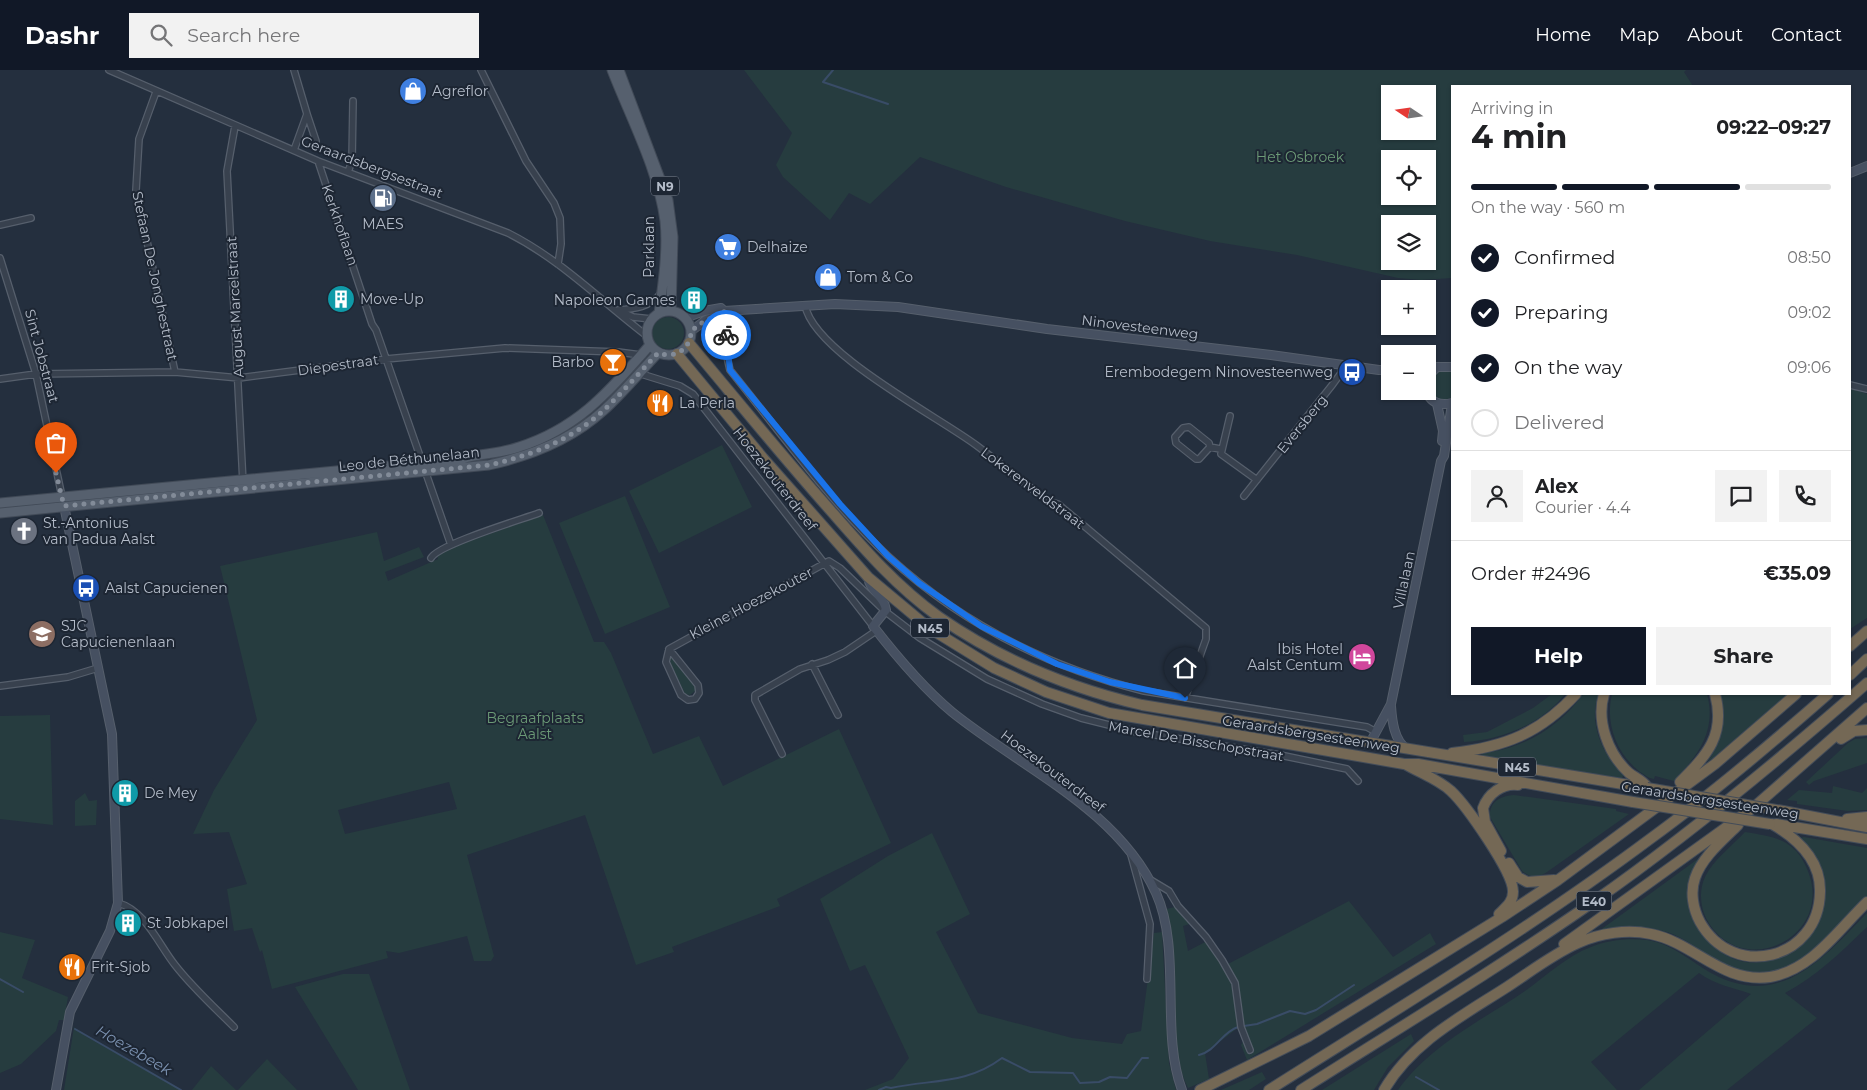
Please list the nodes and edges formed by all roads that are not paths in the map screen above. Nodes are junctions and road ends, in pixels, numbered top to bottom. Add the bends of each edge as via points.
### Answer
1 (294, 70) edge
2 (481, 70) edge
3 (612, 70) edge
4 (620, 70) edge
5 (113, 71) edge
6 (156, 92) junction
7 (353, 101) dead end
8 (307, 114) junction
9 (235, 126) junction
10 (316, 141) dead end
11 (294, 150) junction
12 (318, 161) junction
13 (1867, 161) edge
14 (1864, 166) edge
15 (348, 172) junction
16 (1851, 172) edge
17 (31, 218) dead end
18 (0, 225) edge
19 (0, 258) edge
20 (558, 264) junction
21 (662, 290) junction
22 (805, 305) junction
23 (616, 309) junction
24 (671, 311) junction
25 (724, 311) junction
26 (659, 313) junction
27 (685, 318) junction
28 (651, 319) junction
29 (691, 331) junction
30 (648, 340) junction
31 (689, 343) junction
32 (658, 353) junction
33 (677, 354) junction
34 (640, 355) junction
35 (386, 359) junction
36 (1343, 365) junction
37 (1451, 367) edge
38 (1436, 368) edge
39 (1379, 370) edge
40 (176, 372) junction
41 (638, 373) junction
42 (36, 374) junction
43 (238, 378) junction
44 (0, 379) edge
45 (1851, 384) edge
46 (1867, 390) edge
47 (1433, 400) edge
48 (1438, 404) junction
49 (1451, 404) edge
50 (1451, 409) edge
51 (1230, 416) dead end
52 (1445, 436) junction
53 (1210, 447) junction
54 (1220, 449) junction
55 (422, 467) junction
56 (1257, 480) junction
57 (242, 484) junction
58 (1244, 496) dead end
59 (0, 502) edge
60 (63, 502) junction
61 (0, 513) edge
62 (539, 513) dead end
63 (451, 545) junction
64 (432, 558) dead end
65 (825, 564) junction
66 (868, 577) junction
67 (886, 612) junction
68 (875, 628) junction
69 (1867, 630) edge
70 (1851, 638) edge
71 (1851, 645) edge
72 (669, 649) junction
73 (1867, 659) edge
74 (812, 664) junction
75 (98, 668) junction
76 (1851, 673) edge
77 (1867, 683) edge
78 (0, 686) edge
79 (1575, 695) edge
80 (1604, 695) edge
81 (1715, 695) edge
82 (1795, 695) edge
83 (1827, 695) edge
84 (1185, 698) junction
85 (1391, 704) junction
86 (1867, 708) edge
87 (838, 715) dead end
88 (1867, 730) edge
89 (1376, 732) junction
90 (1370, 742) junction
91 (1407, 749) junction
92 (1823, 749) junction
93 (782, 754) dead end
94 (1436, 754) junction
95 (1404, 764) junction
96 (1358, 781) dead end
97 (1530, 785) junction
98 (1648, 788) junction
99 (1669, 796) junction
100 (1753, 808) junction
101 (1867, 817) edge
102 (1833, 820) junction
103 (1771, 824) junction
104 (1867, 826) edge
105 (1867, 840) edge
106 (1131, 855) junction
107 (1149, 879) junction
108 (1558, 880) junction
109 (1867, 902) edge
110 (118, 903) junction
111 (1494, 921) junction
112 (1550, 958) junction
113 (1147, 979) dead end
114 (234, 1027) dead end
115 (1250, 1050) dead end
116 (56, 1090) edge
117 (1182, 1090) edge
118 (1200, 1090) edge
119 (1269, 1090) edge
120 (1301, 1090) edge
121 (1384, 1090) edge

1 - 8 street
2 - 20 street via 526,161 554,203 560,218 562,244
3 - 21 main road, Parklaan / N9 via 659,191 665,223
4 - 24 main road, Parklaan / N9 via 668,200 673,237
5 - 6 street, Geraardsbergsestraat
6 - 9 street, Geraardsbergsestraat
6 - 40 street, Stefaan De Jonghestraat via 138,139 136,190
7 - 15 street via 352,161
8 - 10 street
8 - 11 street
9 - 11 street, Geraardsbergsestraat
9 - 43 street, August Marcelstraat via 227,171
11 - 12 street, Geraardsbergsestraat
12 - 15 street, Geraardsbergsestraat
12 - 35 street, Kerkhoflaan
13 - 14 street
14 - 16 street
15 - 20 street, Geraardsbergsestraat via 508,233
17 - 18 street
19 - 42 street, Sint Jobstraat
20 - 23 street, Geraardsbergsestraat
21 - 23 street via 648,304
21 - 26 main road, Parklaan / N9
22 - 25 street
22 - 36 street, Ninovesteenweg via 898,307 1047,329
22 - 84 street, Lokerenveldstraat via 817,329 855,365 976,445 1048,501 1058,504 1206,628 1206,640
23 - 28 street, Geraardsbergsestraat via 632,317
23 - 30 street, Geraardsbergsestraat
24 - 26 main road
24 - 27 main road
25 - 27 street via 721,308 707,310
25 - 29 street
25 - 84 street via 730,370 840,504 888,556 919,583 981,626 1057,664 1110,682
26 - 28 main road
27 - 29 main road
28 - 30 main road
29 - 31 main road
30 - 32 main road
30 - 34 main road, Leo de Béthunelaan
31 - 33 main road
31 - 90 highway, Geraardsbergsesteenweg / N45 via 880,566 937,615 972,639 1027,667 1113,698
32 - 33 main road
32 - 41 main road, Leo de Béthunelaan
33 - 66 highway, Geraardsbergsesteenweg / N45
34 - 35 street, Diepestraat via 505,348
34 - 55 main road, Leo de Béthunelaan via 592,407 549,435 504,452
35 - 43 street, Diepestraat
35 - 55 street, Kerkhoflaan
36 - 39 street, Ninovesteenweg
36 - 56 street, Eversberg via 1333,384
37 - 38 street
40 - 42 street, Diepestraat
40 - 43 street, Diepestraat
41 - 55 main road, Leo de Béthunelaan via 602,412 538,451 489,465
41 - 65 street, Hoezekouterdreef via 680,386 693,394
42 - 44 street, Diepestraat
42 - 60 street, Sint Jobstraat
43 - 57 street, August Marcelstraat
45 - 46 street
47 - 48 street
48 - 49 street
48 - 52 street, Villalaan
50 - 52 street, Villalaan
51 - 54 street
52 - 85 street, Villalaan
53 - 53 street via 1189,427 1183,428 1175,437 1176,443 1196,458
53 - 54 street
54 - 56 street via 1222,457
55 - 57 main road, Leo de Béthunelaan
55 - 63 street, Kerkhoflaan
56 - 58 street, Eversberg
57 - 60 main road, Leo de Béthunelaan
59 - 60 main road
60 - 61 main road
60 - 75 street, Sint Jobstraat
62 - 63 street
63 - 64 street via 434,552
65 - 67 street, Kleine Hoezekouter via 834,562
65 - 68 street, Hoezekouterdreef
65 - 72 street, Kleine Hoezekouter
66 - 67 street via 871,588 886,603
66 - 95 highway, Geraardsbergsesteenweg / N45 via 929,628 965,652 1020,682 1086,706 1147,721
67 - 68 street
67 - 96 street, Marcel De Bisschopstraat via 988,679 1081,718 1137,732 1347,769
68 - 74 street via 828,660
68 - 106 street, Hoezekouterdreef via 915,678 938,700 1072,798 1109,829
69 - 70 highway
69 - 71 highway
72 - 72 street via 666,662 681,695 688,700 695,699 700,693 698,685
73 - 76 highway
74 - 87 street
74 - 93 street via 757,692 754,697
75 - 78 street via 68,677
75 - 110 street, Sint Jobstraat via 112,734
77 - 120 highway, E40 via 1751,782 1592,902 1471,984
79 - 94 highway via 1556,714 1523,736 1486,748
80 - 98 highway via 1602,722 1611,750 1623,767
81 - 99 highway via 1718,720 1714,741 1703,759
82 - 99 highway via 1715,764
83 - 119 highway, E40 via 1720,785 1591,882
84 - 89 street via 1367,727
85 - 89 street, Villalaan
85 - 91 street, Villalaan via 1392,723
86 - 92 highway
88 - 92 highway via 1854,731
89 - 90 street, Villalaan
90 - 91 highway, Geraardsbergsesteenweg / N45
91 - 94 highway, Geraardsbergsesteenweg / N45
92 - 100 highway
94 - 98 highway, Geraardsbergsesteenweg / N45
95 - 97 highway, Geraardsbergsesteenweg / N45 via 1446,768
95 - 111 highway via 1451,791 1476,820 1506,871 1514,893
97 - 103 highway, Geraardsbergsesteenweg / N45, bridge
97 - 108 highway via 1508,785 1493,792 1485,802 1483,818 1518,877 1533,883
98 - 102 highway, Geraardsbergsesteenweg / N45, bridge
99 - 108 highway
100 - 103 highway via 1705,860 1695,876 1693,888 1696,913 1707,932 1722,947 1746,956 1768,956 1795,944 1813,923 1820,902 1818,876 1809,855 1794,836
100 - 112 highway via 1553,952
101 - 102 highway
102 - 104 highway, Geraardsbergsesteenweg / N45
103 - 105 highway, Geraardsbergsesteenweg / N45
106 - 107 street, Hoezekouterdreef
106 - 113 street, Hoezekouterdreef via 1150,924
107 - 115 street, Hoezekouterdreef via 1169,891 1222,960 1235,984 1241,1027
107 - 117 street, Hoezekouterdreef via 1164,912 1174,1060
108 - 111 highway
109 - 112 highway via 1813,956 1772,976 1752,978 1729,973 1675,942 1642,933 1620,932 1594,937
110 - 114 street via 130,908 145,922 175,966
110 - 116 street, Sint Jobstraat via 110,931 73,1005
111 - 118 highway via 1309,1036
112 - 121 highway via 1436,1034 1410,1056

